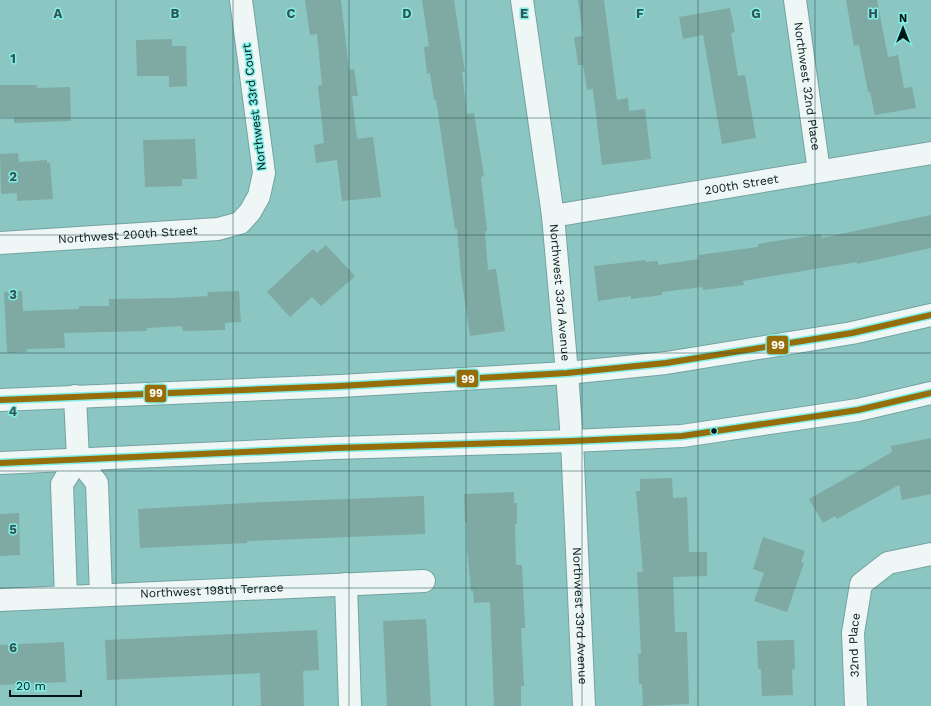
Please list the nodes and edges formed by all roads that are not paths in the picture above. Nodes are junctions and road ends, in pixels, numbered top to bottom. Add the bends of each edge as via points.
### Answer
1 (241, 0) edge
2 (522, 0) edge
3 (795, 0) edge
4 (931, 153) edge
5 (819, 171) junction
6 (250, 212) joint
7 (553, 216) junction
8 (0, 243) edge
9 (931, 315) edge
10 (567, 373) junction
11 (931, 393) edge
12 (75, 396) junction
13 (0, 400) edge
14 (572, 441) junction
15 (78, 459) junction
16 (0, 463) edge
17 (931, 554) edge
18 (424, 581) dead end
19 (346, 584) junction
20 (101, 595) junction
21 (66, 597) junction
22 (0, 600) edge
23 (350, 706) edge
24 (584, 706) edge
25 (856, 706) edge

1 - 6 street, Northwest 33rd Court via 264,173 259,196
2 - 7 street, Northwest 33rd Avenue
3 - 5 street, Northwest 32nd Place
4 - 5 street, 200th Street
5 - 7 street, 200th Street
6 - 8 street, Northwest 200th Street via 240,223 218,229
7 - 10 street, Northwest 33rd Avenue
9 - 10 street via 852,334 666,363
10 - 12 street via 340,386
10 - 14 street, Northwest 33rd Avenue
11 - 14 street via 858,410 682,436
12 - 13 street
12 - 15 street
14 - 15 street
14 - 24 street, Northwest 33rd Avenue
15 - 16 street
15 - 20 street via 97,483
15 - 21 street via 62,484
17 - 25 street, 32nd Place via 888,563 861,584 853,633
18 - 19 street, Northwest 198th Terrace
19 - 20 street, Northwest 198th Terrace
19 - 23 street
20 - 21 street, Northwest 198th Terrace
21 - 22 street, Northwest 198th Terrace

